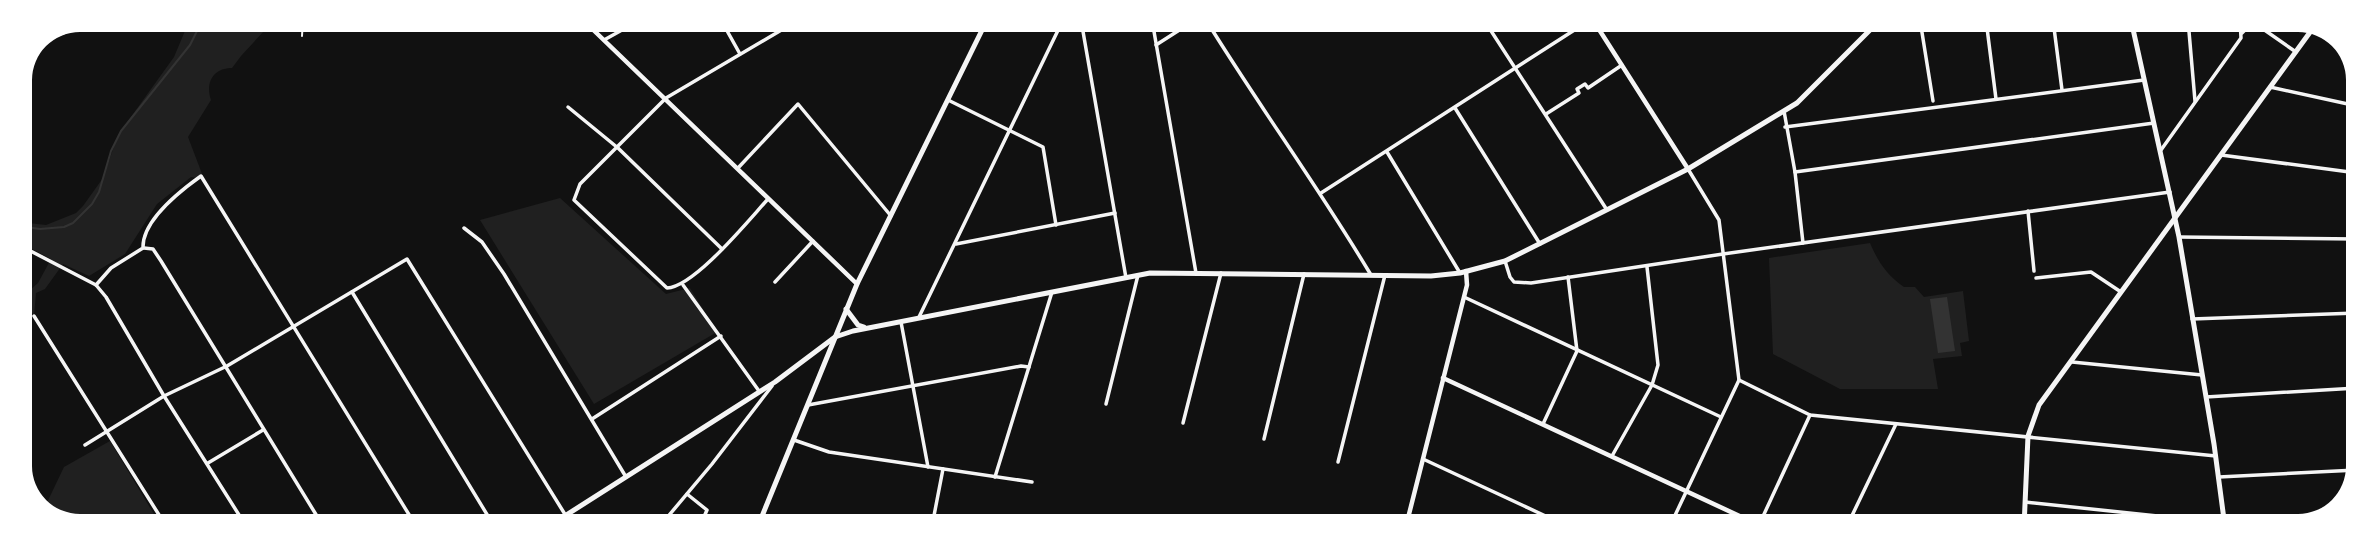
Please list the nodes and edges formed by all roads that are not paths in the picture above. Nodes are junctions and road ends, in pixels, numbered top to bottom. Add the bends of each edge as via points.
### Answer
1 (302, 32) edge
2 (596, 32) edge
3 (618, 32) edge
4 (728, 32) edge
5 (778, 32) edge
6 (981, 32) edge
7 (1057, 32) edge
8 (1084, 32) edge
9 (1154, 32) edge
10 (1176, 32) edge
11 (1213, 32) edge
12 (1492, 32) edge
13 (1573, 32) edge
14 (1599, 32) edge
15 (1868, 32) edge
16 (1922, 32) edge
17 (1988, 32) edge
18 (2055, 32) edge
19 (2134, 32) edge
20 (2189, 32) edge
21 (2241, 32) edge
22 (2244, 32) edge
23 (2267, 32) edge
24 (2309, 33) edge
25 (302, 36) dead end
26 (2241, 36) junction
27 (604, 40) junction
28 (1156, 45) junction
29 (2295, 52) junction
30 (740, 54) junction
31 (1622, 65) junction
32 (1517, 69) junction
33 (2144, 80) junction
34 (2270, 87) junction
35 (2062, 90) junction
36 (666, 98) junction
37 (947, 99) junction
38 (1996, 99) junction
39 (1933, 101) dead end
40 (2196, 101) junction
41 (2345, 103) edge
42 (568, 107) dead end
43 (1455, 108) junction
44 (1784, 111) junction
45 (1546, 114) junction
46 (2154, 123) junction
47 (1785, 127) junction
48 (1010, 130) junction
49 (618, 148) junction
50 (2160, 150) junction
51 (1386, 152) junction
52 (2221, 156) junction
53 (738, 168) junction
54 (1688, 169) junction
55 (1795, 172) junction
56 (2345, 172) edge
57 (2170, 192) junction
58 (1321, 193) junction
59 (769, 198) junction
60 (1608, 210) junction
61 (2028, 211) junction
62 (1115, 213) junction
63 (891, 216) junction
64 (2176, 218) junction
65 (1056, 225) junction
66 (464, 228) dead end
67 (2179, 237) junction
68 (2345, 239) edge
69 (813, 241) junction
70 (1803, 243) junction
71 (1540, 244) junction
72 (954, 245) junction
73 (143, 248) junction
74 (722, 249) junction
75 (32, 252) edge
76 (1723, 254) junction
77 (1505, 261) junction
78 (1647, 266) junction
79 (2034, 271) dead end
80 (1463, 272) junction
81 (1196, 273) junction
82 (1221, 273) junction
83 (1304, 274) junction
84 (1139, 275) junction
85 (1371, 275) junction
86 (1385, 275) junction
87 (1568, 277) junction
88 (1126, 278) junction
89 (2036, 278) dead end
90 (775, 282) dead end
91 (857, 284) junction
92 (96, 285) junction
93 (683, 285) junction
94 (352, 292) junction
95 (1052, 292) junction
96 (2121, 292) junction
97 (1464, 297) junction
98 (846, 309) junction
99 (2346, 313) edge
100 (34, 316) dead end
101 (2192, 318) junction
102 (919, 319) junction
103 (901, 322) junction
104 (292, 328) junction
105 (867, 328) junction
106 (721, 336) junction
107 (835, 337) junction
108 (1577, 351) junction
109 (2070, 361) junction
110 (227, 366) junction
111 (1029, 367) junction
112 (2202, 375) junction
113 (1443, 378) junction
114 (1738, 380) junction
115 (775, 382) junction
116 (1652, 384) junction
117 (913, 385) junction
118 (2346, 389) edge
119 (759, 391) junction
120 (164, 396) junction
121 (2206, 397) junction
122 (1106, 404) dead end
123 (808, 405) junction
124 (1810, 415) junction
125 (1721, 417) junction
126 (592, 419) junction
127 (1183, 423) dead end
128 (1544, 424) junction
129 (1896, 424) junction
130 (263, 430) junction
131 (106, 431) junction
132 (2028, 436) junction
133 (1264, 439) dead end
134 (794, 440) junction
135 (85, 445) dead end
136 (1612, 456) junction
137 (2216, 456) junction
138 (1423, 459) junction
139 (1338, 462) dead end
140 (208, 464) junction
141 (928, 467) junction
142 (943, 469) junction
143 (2346, 471) edge
144 (626, 477) junction
145 (995, 477) junction
146 (2218, 477) junction
147 (1032, 482) dead end
148 (1686, 491) junction
149 (687, 494) junction
150 (2025, 502) junction
151 (158, 514) edge
152 (239, 514) edge
153 (316, 514) edge
154 (409, 514) edge
155 (487, 514) edge
156 (565, 514) edge
157 (569, 514) edge
158 (670, 514) edge
159 (705, 514) edge
160 (763, 514) edge
161 (934, 514) edge
162 (1409, 514) edge
163 (1541, 514) edge
164 (1675, 514) edge
165 (1735, 514) edge
166 (1765, 514) edge
167 (1853, 514) edge
168 (2025, 514) edge
169 (2129, 514) edge
170 (2223, 514) edge

1 - 25 lane
2 - 27 street
3 - 27 street
4 - 30 street
5 - 30 street
6 - 37 main road
7 - 48 street
8 - 62 street
9 - 28 street
10 - 28 street
11 - 58 street
12 - 32 street
13 - 32 street
14 - 31 street
15 - 44 main road
16 - 39 street
17 - 38 street
18 - 35 street
19 - 33 main road
20 - 40 street
21 - 26 street
22 - 26 street
23 - 29 street
24 - 29 main road
26 - 40 street
27 - 36 street
28 - 81 street
29 - 34 main road
30 - 36 street
31 - 45 street via 1588,88 1577,89 1579,93
31 - 54 street
32 - 43 street
32 - 45 street
33 - 35 street
33 - 46 main road
34 - 41 street
34 - 52 main road
35 - 38 street
36 - 49 street
36 - 53 street
37 - 48 street
37 - 63 main road
38 - 47 street
40 - 50 street
42 - 49 street
43 - 51 street
43 - 71 street
44 - 47 street
44 - 54 main road
45 - 60 street
46 - 50 main road
46 - 55 street
47 - 55 street
48 - 65 street via 1043,147
48 - 72 street
49 - 74 street
49 - 93 street via 580,184 574,200 667,288
50 - 57 main road
51 - 58 street
51 - 80 street
52 - 56 street
52 - 64 main road
53 - 59 street
53 - 63 street via 798,104
54 - 60 main road
54 - 76 street via 1719,220
55 - 70 street
57 - 61 street
57 - 64 main road
58 - 85 street
59 - 69 street
59 - 74 street
60 - 71 main road
61 - 70 street
61 - 79 street
62 - 65 street
62 - 88 street
63 - 91 main road
64 - 67 main road
64 - 96 main road
65 - 72 street
66 - 126 street via 482,242 504,274
67 - 68 street
67 - 101 main road
69 - 90 street
69 - 91 street
70 - 76 street
71 - 77 main road
72 - 102 street
73 - 92 street via 111,268
73 - 104 street via 151,222 201,176
73 - 110 street via 153,249
74 - 93 street
75 - 92 street
76 - 78 street
76 - 114 street
77 - 80 main road
77 - 87 street via 1514,282
78 - 87 street
78 - 116 street via 1658,365
80 - 86 main road
80 - 97 street via 1468,282
81 - 82 main road
81 - 84 main road
82 - 83 main road
82 - 127 street
83 - 85 main road
83 - 133 street
84 - 88 main road
84 - 122 street
85 - 86 main road
86 - 139 street
87 - 108 street
88 - 95 main road
89 - 96 street via 2091,272
91 - 98 main road
92 - 120 street
93 - 106 street
94 - 104 street
94 - 155 street
94 - 156 street via 407,259
95 - 102 main road
95 - 111 street
96 - 109 main road
97 - 108 street
97 - 113 street
98 - 105 main road via 858,325
98 - 107 main road
99 - 101 street
100 - 131 street
101 - 112 main road
102 - 103 main road
103 - 105 main road
103 - 117 street
104 - 110 street
104 - 154 street
105 - 107 main road
106 - 119 street
106 - 126 street
107 - 115 main road
107 - 123 main road
108 - 116 street
108 - 128 street
109 - 112 street
109 - 132 main road via 2039,405
110 - 120 street
110 - 130 street
111 - 117 street
111 - 145 street
112 - 121 main road
113 - 128 street
113 - 138 street
114 - 124 street
114 - 125 street
115 - 119 main road
115 - 149 street
116 - 125 street
116 - 136 street
117 - 123 street
117 - 141 street
118 - 121 street
119 - 144 main road
120 - 131 street
120 - 140 street
121 - 137 main road
123 - 134 main road
124 - 129 street
124 - 166 street
125 - 148 street
126 - 144 street
128 - 136 street
129 - 132 street
129 - 167 street
130 - 140 street
130 - 153 street
131 - 135 street
131 - 151 street
132 - 137 street
132 - 150 main road
134 - 141 street via 829,452
134 - 160 main road
136 - 148 street
137 - 146 main road
138 - 162 street
138 - 163 street
140 - 152 street
141 - 142 street
142 - 145 street
142 - 161 street
143 - 146 street
144 - 157 main road
145 - 147 street
146 - 170 main road
148 - 164 street
148 - 165 street
149 - 158 street
149 - 159 street via 707,510
150 - 168 main road
150 - 169 street

